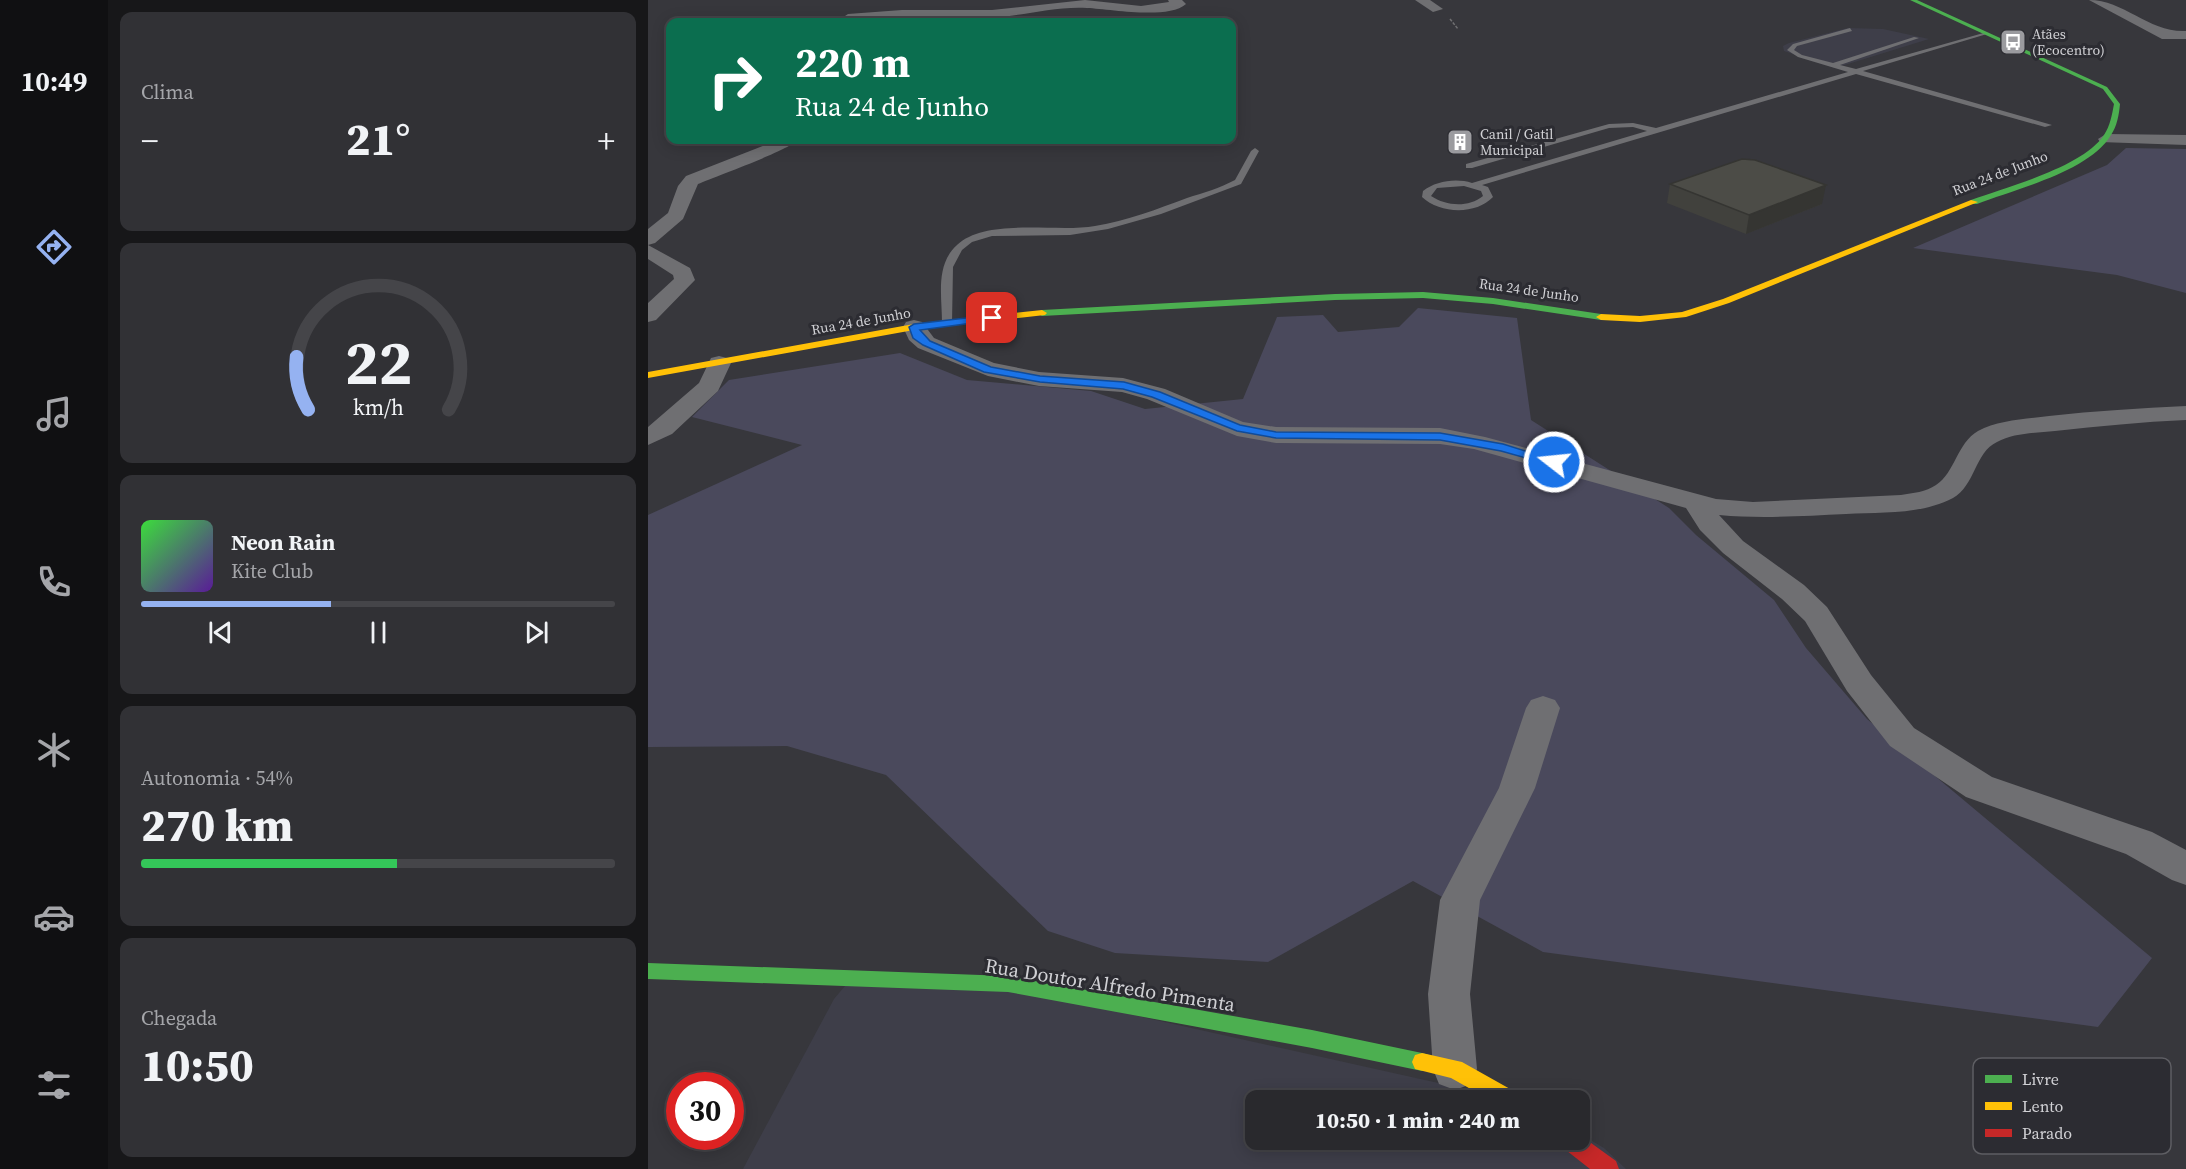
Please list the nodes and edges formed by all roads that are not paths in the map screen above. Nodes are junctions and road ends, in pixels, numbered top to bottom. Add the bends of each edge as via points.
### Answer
1 (1106, 0) edge
2 (1174, 0) edge
3 (1421, 0) edge
4 (1913, 0) edge
5 (2095, 0) edge
6 (876, 2) dead end
7 (1085, 4) junction
8 (1437, 9) dead end
9 (848, 18) edge
10 (864, 18) edge
11 (1850, 30) dead end
12 (1989, 35) junction
13 (2186, 35) edge
14 (1916, 38) dead end
15 (1833, 65) junction
16 (1859, 72) junction
17 (1870, 75) junction
18 (2048, 125) dead end
19 (1658, 131) junction
20 (1669, 135) junction
21 (2106, 140) junction
22 (2186, 140) edge
23 (782, 144) edge
24 (1255, 151) dead end
25 (1469, 166) dead end
26 (1474, 185) junction
27 (1485, 189) junction
28 (648, 239) edge
29 (648, 251) edge
30 (648, 315) edge
31 (947, 323) junction
32 (914, 327) junction
33 (719, 363) junction
34 (648, 375) edge
35 (2186, 413) edge
36 (648, 436) edge
37 (1696, 502) junction
38 (1543, 708) dead end
39 (2186, 869) edge
40 (648, 971) edge
41 (1455, 1069) junction
42 (1492, 1090) edge
43 (1582, 1150) edge
44 (1608, 1169) edge

1 - 7 street
2 - 7 street via 1180,4 1141,10
3 - 8 street
4 - 12 main road
5 - 13 street via 2167,36
6 - 9 street
7 - 10 street via 992,14
11 - 15 lane via 1795,45 1790,50
12 - 16 lane
12 - 17 lane
12 - 21 main road via 2105,88 2117,104
14 - 15 lane
15 - 16 lane
16 - 17 lane
16 - 19 lane
17 - 18 lane
17 - 20 lane
19 - 20 lane
19 - 25 lane via 1633,124 1609,126
19 - 26 lane
20 - 27 lane
21 - 22 street
21 - 31 main road, Rua 24 de Junho via 2070,164 1683,315 1599,317 1458,297 1391,296 1013,315
23 - 28 street via 692,180 676,216
24 - 31 lane via 1238,182 1152,216 1080,231 990,235 969,240 948,264 944,288
26 - 27 lane
26 - 27 lane via 1435,186 1426,193 1438,204 1469,206 1488,197
29 - 30 street via 683,272 685,280
31 - 32 main road, Rua 24 de Junho
32 - 33 main road, Rua 24 de Junho
32 - 37 street via 926,343 988,369 1040,379 1124,386 1156,394 1237,428 1276,435 1440,436 1476,442
33 - 34 main road, Rua 24 de Junho
33 - 36 street via 710,386 663,429
35 - 37 street via 2026,427 1986,437 1974,449 1956,481 1931,498 1753,510
37 - 39 street via 1710,524 1733,547 1793,591 1816,614 1859,683 1902,737 1979,787 2139,843
38 - 41 street via 1516,788 1460,900 1449,994
40 - 41 main road, Rua Doutor Alfredo Pimenta via 1008,984
41 - 42 main road, Rua Doutor Alfredo Pimenta
43 - 44 main road

